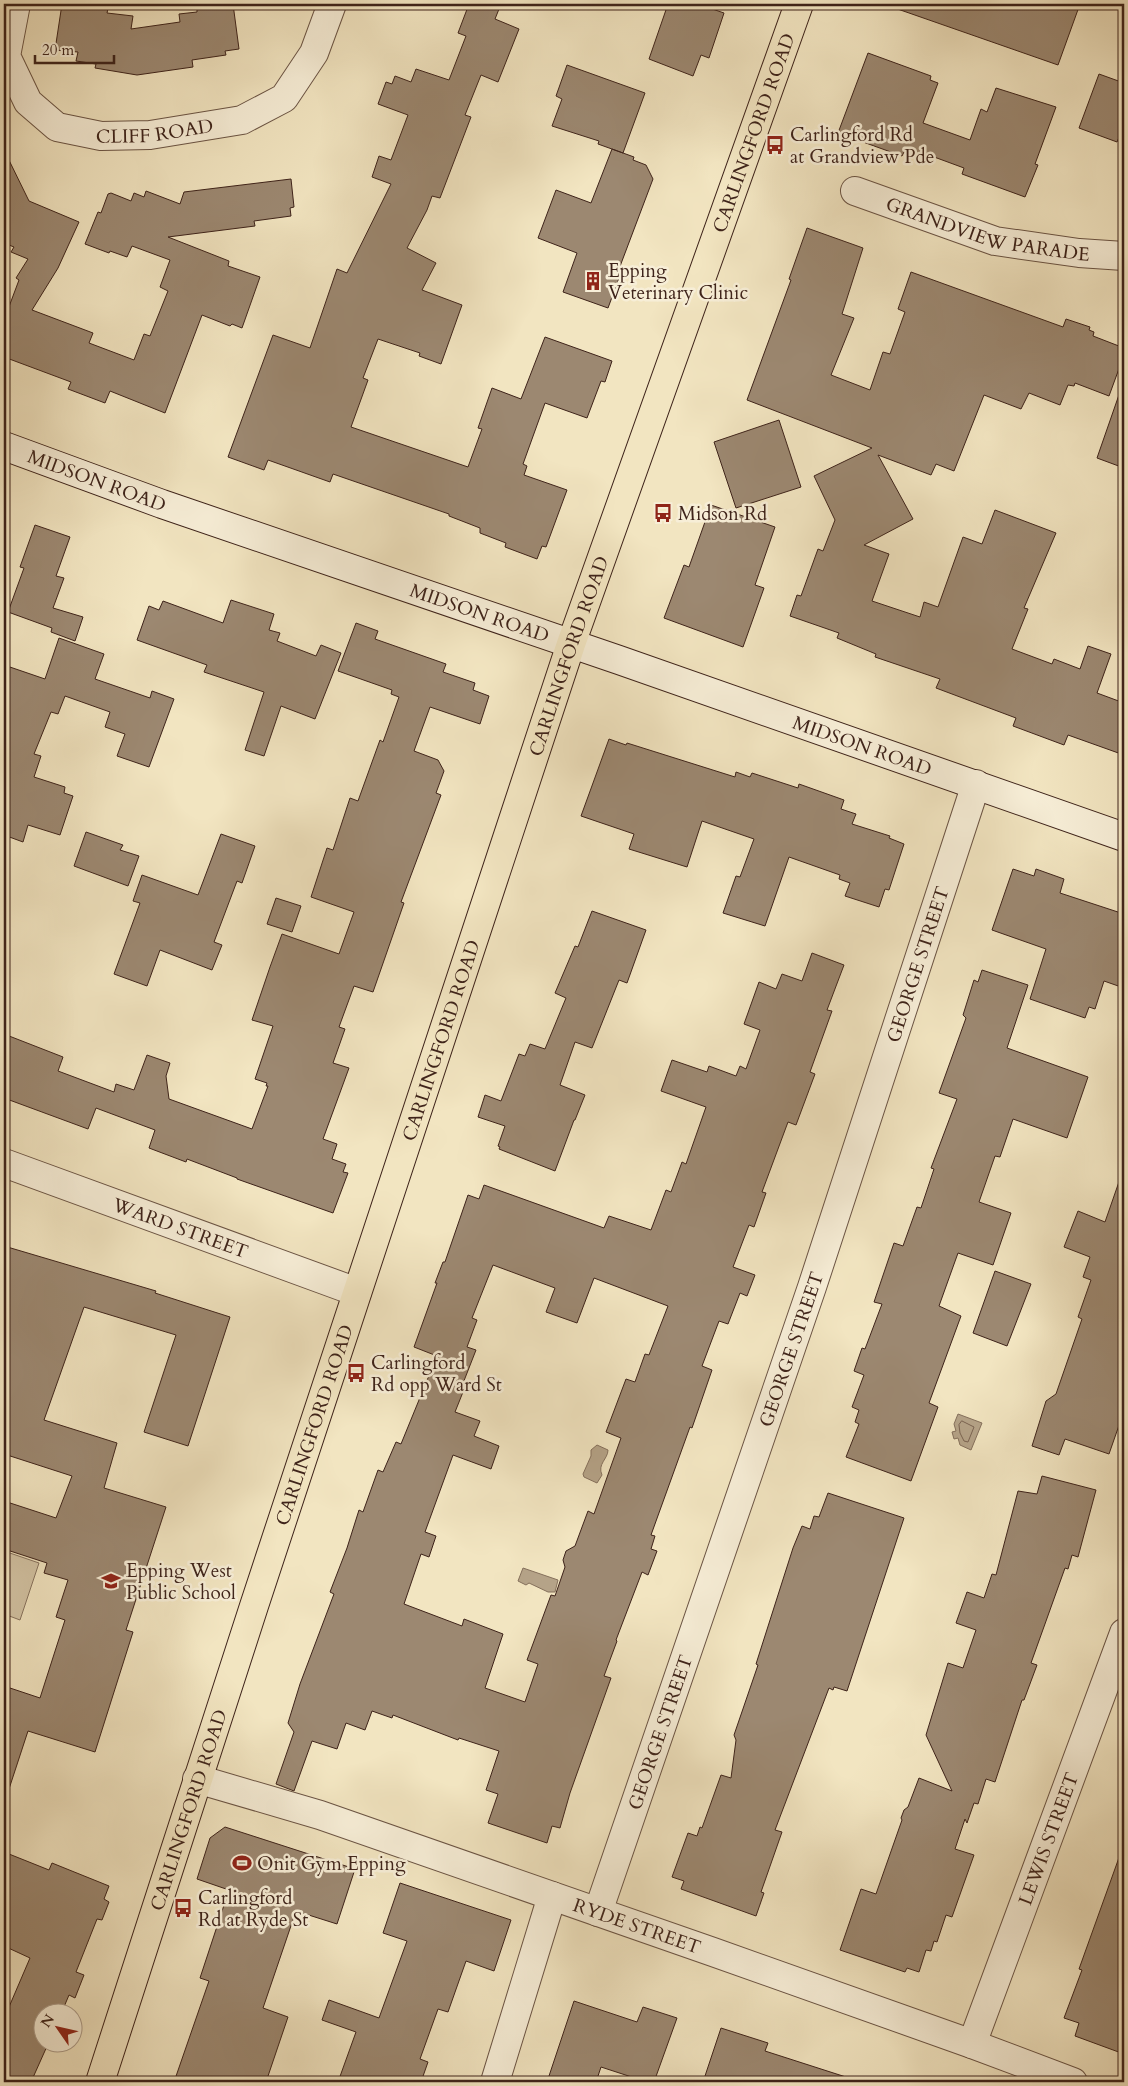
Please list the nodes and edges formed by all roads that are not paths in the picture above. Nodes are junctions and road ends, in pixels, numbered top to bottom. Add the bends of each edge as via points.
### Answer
1 (16, 4) edge
2 (332, 4) edge
3 (799, 4) edge
4 (855, 191) dead end
5 (1124, 256) edge
6 (4, 446) edge
7 (571, 644) junction
8 (976, 784) junction
9 (1124, 837) edge
10 (4, 1164) edge
11 (356, 1292) junction
12 (1124, 1634) edge
13 (197, 1779) junction
14 (552, 1896) junction
15 (598, 1912) junction
16 (972, 2044) junction
17 (100, 2082) edge
18 (495, 2082) edge
19 (1073, 2082) edge

1 - 2 street, CLIFF ROAD via 6,56 28,102 57,127 101,136 150,135 242,120 284,98 314,53
3 - 7 main road, CARLINGFORD ROAD
4 - 5 street, GRANDVIEW PARADE via 995,241
6 - 7 street, MIDSON ROAD via 162,504
7 - 8 street, MIDSON ROAD
7 - 11 main road, CARLINGFORD ROAD
8 - 9 street, MIDSON ROAD
8 - 15 street, GEORGE STREET via 809,1296
10 - 11 street, WARD STREET
11 - 13 main road, CARLINGFORD ROAD
12 - 16 street, LEWIS STREET
13 - 14 street, RYDE STREET via 320,1816
13 - 17 main road, CARLINGFORD ROAD
14 - 15 street, RYDE STREET
14 - 18 street
15 - 16 street, RYDE STREET
16 - 19 street, RYDE STREET

